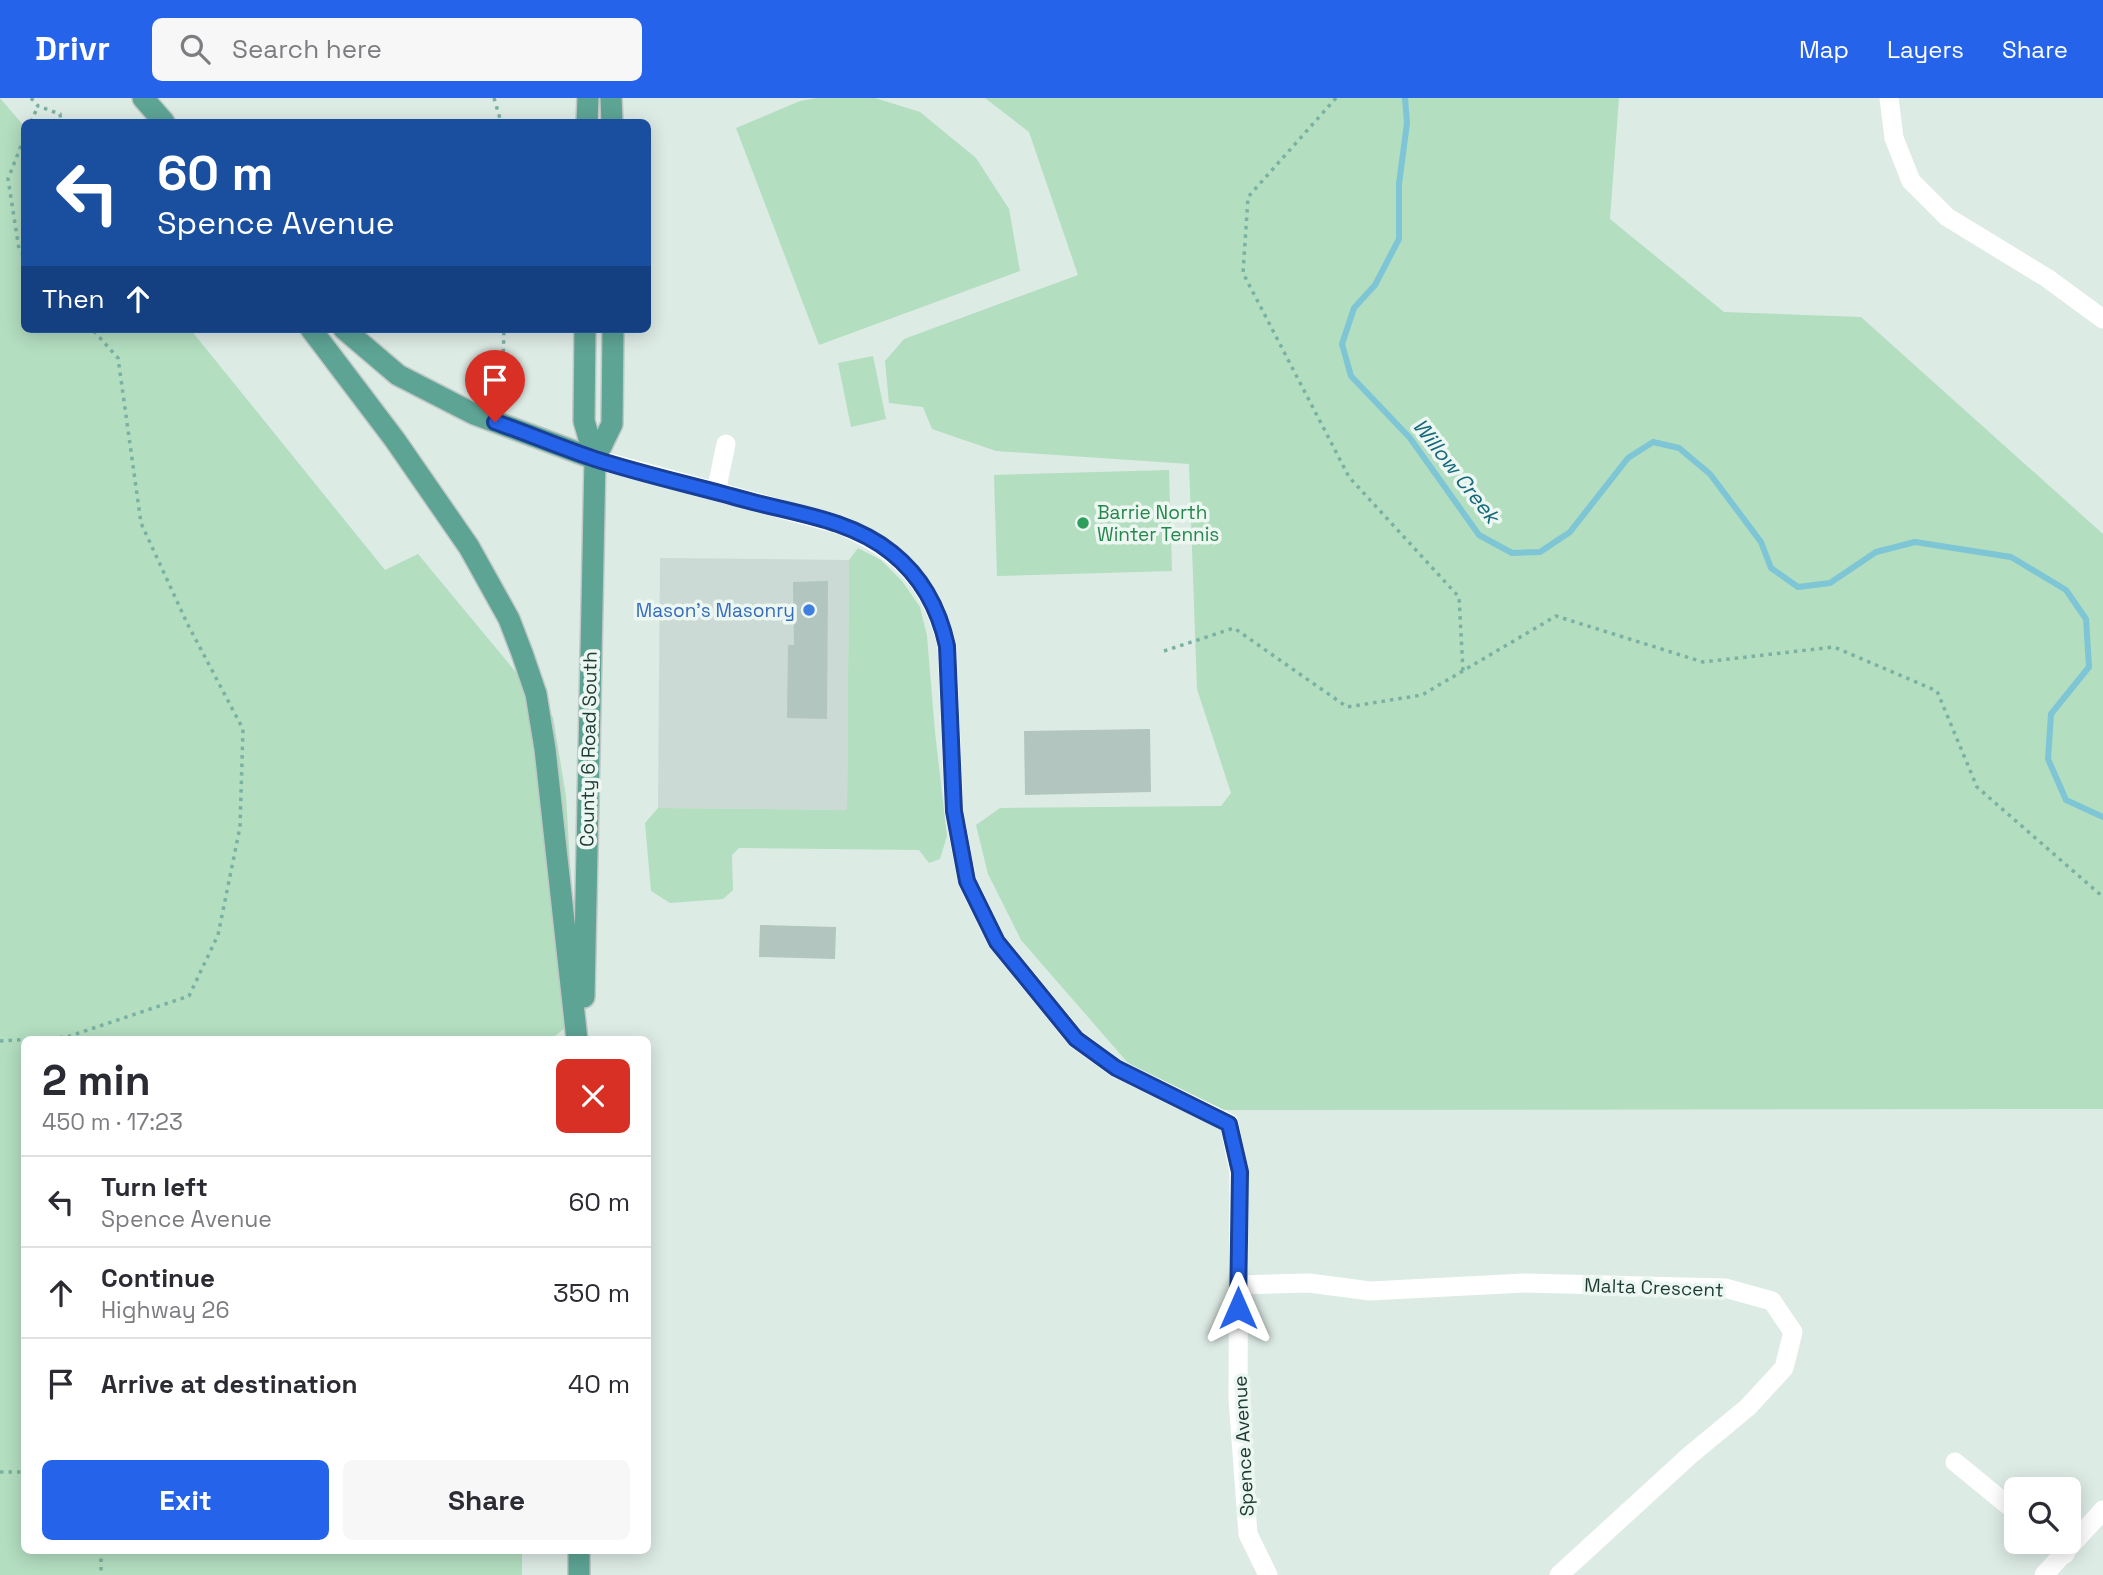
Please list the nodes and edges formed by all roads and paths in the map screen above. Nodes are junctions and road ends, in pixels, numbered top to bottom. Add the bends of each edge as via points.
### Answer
1 (32, 98) edge
2 (143, 98) edge
3 (494, 98) edge
4 (588, 98) edge
5 (611, 98) edge
6 (1336, 98) edge
7 (1889, 98) edge
8 (38, 106) junction
9 (32, 119) edge
10 (61, 119) edge
11 (161, 119) edge
12 (500, 119) edge
13 (587, 119) edge
14 (612, 119) edge
15 (21, 146) edge
16 (21, 251) edge
17 (2103, 319) edge
18 (96, 333) edge
19 (314, 333) edge
20 (349, 333) edge
21 (503, 333) edge
22 (585, 333) edge
23 (612, 333) edge
24 (495, 422) junction
25 (726, 444) dead end
26 (595, 459) junction
27 (716, 492) junction
28 (1164, 650) dead end
29 (1463, 671) junction
30 (2103, 897) edge
31 (70, 1036) edge
32 (577, 1036) edge
33 (584, 1036) edge
34 (21, 1040) edge
35 (0, 1041) edge
36 (1239, 1286) junction
37 (1955, 1462) dead end
38 (0, 1472) edge
39 (21, 1472) edge
40 (2004, 1502) edge
41 (2103, 1510) edge
42 (2081, 1529) edge
43 (101, 1554) edge
44 (579, 1554) edge
45 (2055, 1554) edge
46 (102, 1575) edge
47 (579, 1575) edge
48 (1268, 1575) edge
49 (1559, 1575) edge
50 (2044, 1575) edge

1 - 8 path
2 - 11 main road
3 - 12 path
4 - 13 main road
5 - 14 main road
6 - 29 path via 1248,197 1242,273 1349,477 1459,597
7 - 17 street via 1894,138 1912,181 1947,217 2047,278
8 - 9 path
8 - 10 path via 60,114
15 - 16 path via 8,179
18 - 31 path via 118,358 141,523 243,729 240,827 218,935 189,996
19 - 32 main road via 468,547 522,653 536,694 545,749
20 - 24 main road via 398,375
21 - 24 path via 502,394
22 - 26 main road via 584,421
23 - 26 main road via 612,424
24 - 26 main road
25 - 27 street
26 - 27 street, Spence Avenue
26 - 33 main road, County 6 Road South
27 - 36 street, Spence Avenue via 867,536 892,553 929,594 947,646 954,811 967,881 997,942 1076,1039 1116,1068 1229,1124 1240,1172
28 - 29 path via 1234,628 1348,707 1422,695
29 - 30 path via 1556,616 1703,662 1834,648 1937,691 1977,787
34 - 35 path
36 - 48 street, Spence Avenue via 1238,1399 1248,1534
36 - 49 street, Malta Crescent via 1309,1283 1370,1291 1524,1283 1725,1288 1772,1301 1793,1332 1784,1368 1748,1407
37 - 40 street
38 - 39 path
41 - 42 street
43 - 46 path
44 - 47 main road
45 - 50 street

